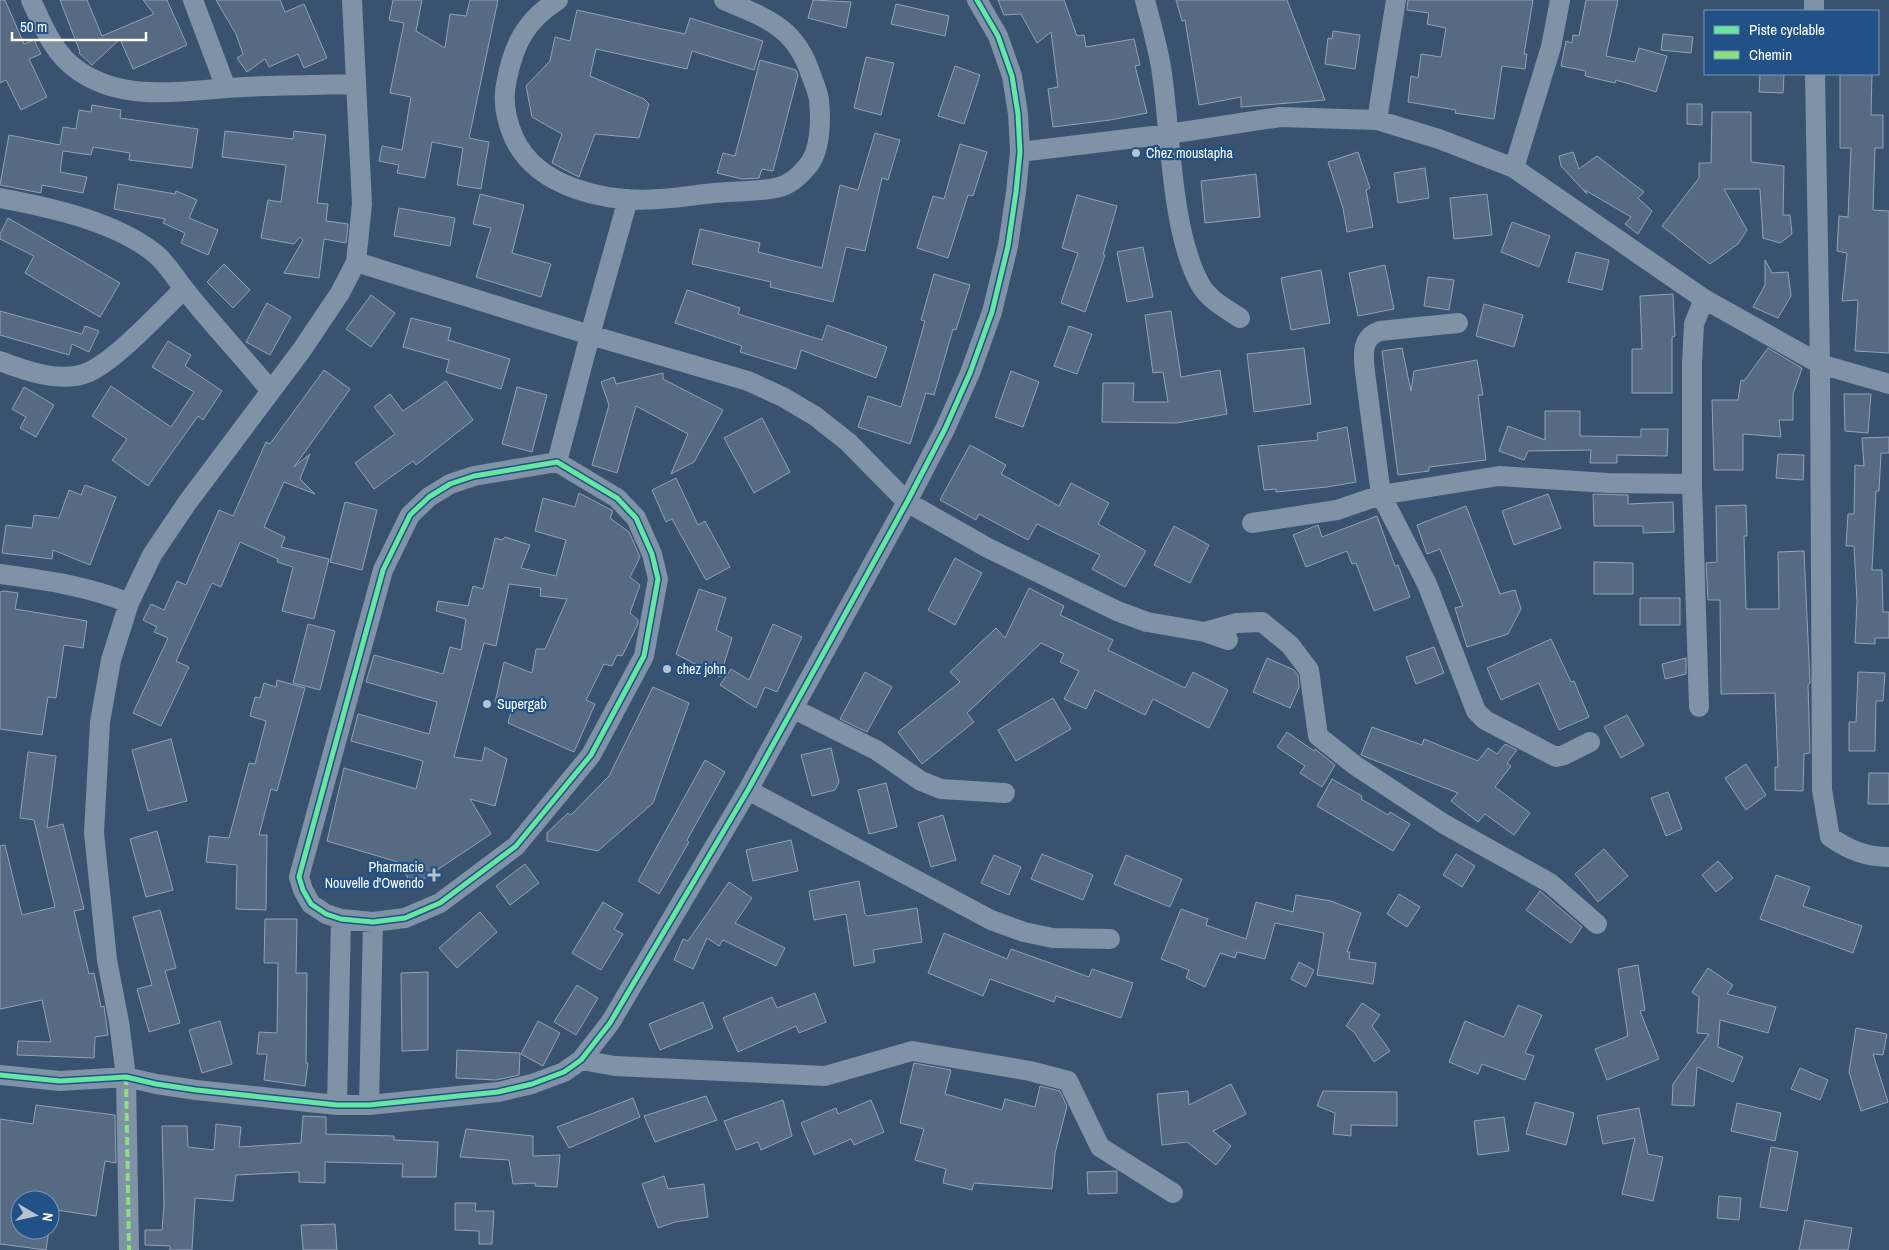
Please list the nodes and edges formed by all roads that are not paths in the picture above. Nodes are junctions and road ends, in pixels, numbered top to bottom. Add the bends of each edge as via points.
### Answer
1 (31, 0) edge
2 (193, 0) edge
3 (352, 0) edge
4 (558, 0) edge
5 (724, 0) edge
6 (977, 0) edge
7 (1145, 0) edge
8 (1396, 0) edge
9 (1560, 0) edge
10 (1815, 75) edge
11 (355, 84) junction
12 (226, 88) junction
13 (1377, 120) junction
14 (1169, 134) junction
15 (1020, 152) junction
16 (1514, 168) junction
17 (0, 198) edge
18 (628, 199) junction
19 (356, 262) junction
20 (184, 289) junction
21 (1704, 299) junction
22 (1240, 318) dead end
23 (1458, 323) dead end
24 (590, 335) junction
25 (0, 361) edge
26 (1820, 364) junction
27 (1889, 384) edge
28 (272, 391) junction
29 (557, 462) junction
30 (1692, 484) junction
31 (1380, 495) junction
32 (907, 502) junction
33 (1252, 523) dead end
34 (0, 574) edge
35 (130, 603) junction
36 (1206, 632) junction
37 (1228, 640) dead end
38 (1699, 707) dead end
39 (794, 709) junction
40 (1590, 742) dead end
41 (748, 790) junction
42 (1005, 793) dead end
43 (1889, 857) edge
44 (341, 919) junction
45 (373, 922) junction
46 (1597, 924) dead end
47 (1110, 939) dead end
48 (581, 1060) junction
49 (0, 1075) edge
50 (126, 1077) junction
51 (337, 1105) junction
52 (369, 1105) junction
53 (1173, 1193) dead end
54 (129, 1250) edge

1 - 12 street via 46,33 63,58 96,80 116,87 157,93
2 - 12 street
3 - 11 street
4 - 18 street via 528,25 512,54 504,89 507,122 520,151 545,175 596,194
5 - 18 street via 763,16 790,34 808,65 819,98 821,134 807,167 784,185 657,199
6 - 15 street via 998,36 1012,76
7 - 14 street via 1162,72
8 - 13 street
9 - 16 street via 1551,47
10 - 26 street
11 - 12 street
11 - 19 street via 362,204
13 - 14 street via 1280,117
13 - 16 street via 1439,139
14 - 15 street
14 - 22 street via 1187,254 1201,286
15 - 32 street via 1008,246 992,312 945,429
16 - 21 street
17 - 20 street via 59,211 113,230 153,252
18 - 24 street
19 - 24 street
19 - 28 street via 340,293
20 - 25 street via 106,362 88,373 64,376 27,372
20 - 28 street
21 - 26 street
21 - 30 street via 1694,324 1693,337
23 - 31 street via 1380,331 1373,333 1366,343 1364,372
24 - 29 street
24 - 32 street via 748,381 783,397 815,416 848,442
26 - 27 street
26 - 43 street via 1822,790 1830,837 1846,848 1870,857
28 - 35 street via 152,555
29 - 44 street via 474,476 450,484 429,497 410,515 386,562 299,877 302,890 311,904
29 - 45 street via 617,498 636,518 647,540 658,579 644,656 591,755 516,846 440,904 405,918
30 - 31 street via 1499,476
30 - 38 street
31 - 33 street via 1336,510
31 - 40 street via 1427,584 1476,711 1485,720 1556,757
32 - 36 street via 988,548 1117,611 1147,622
32 - 39 street
34 - 35 street via 62,583
35 - 50 street via 112,660 100,722 94,833 107,960
36 - 37 street
36 - 46 street via 1237,623 1262,622 1290,645 1309,670 1318,736 1356,766 1444,824 1550,883
39 - 41 street
39 - 42 street via 876,750 921,781 941,789
41 - 47 street via 991,920 1053,938
41 - 48 street via 610,1023
44 - 45 street
44 - 51 street
45 - 52 street
48 - 52 street via 564,1072 498,1092
48 - 53 street via 615,1066 825,1076 912,1051 1030,1071 1068,1081 1100,1147
49 - 50 street via 60,1081
50 - 51 street via 196,1090
50 - 54 street
51 - 52 street

